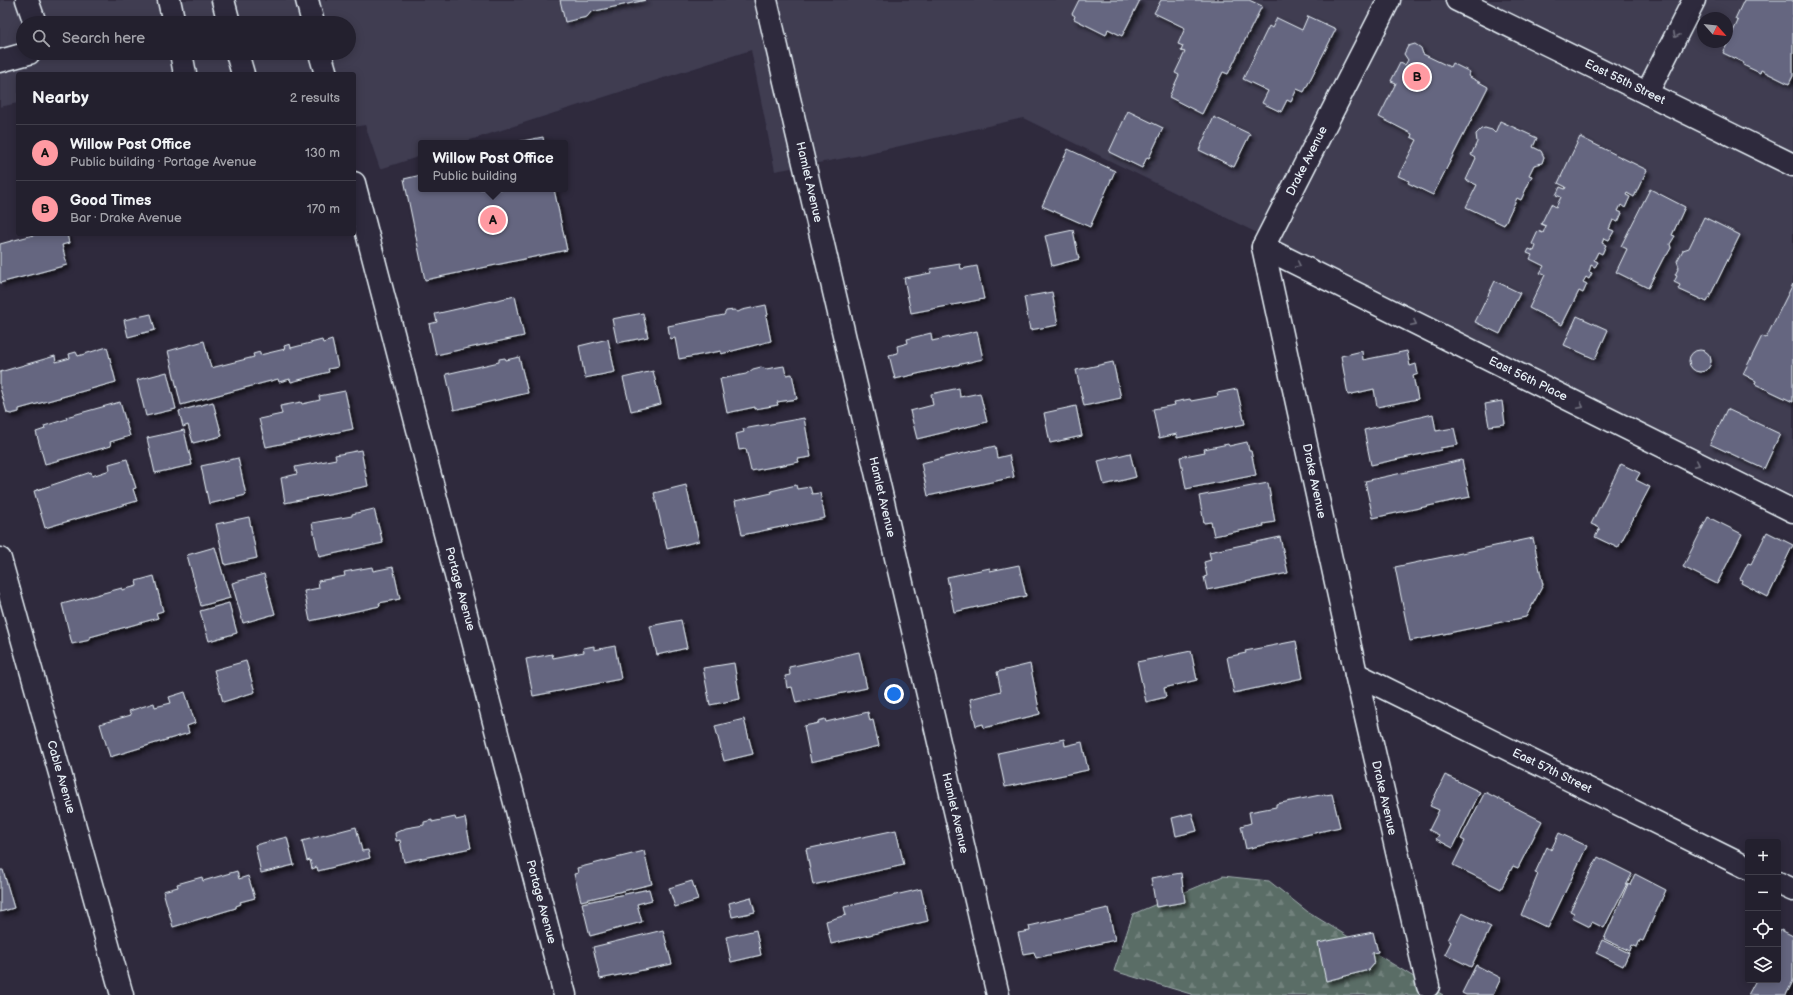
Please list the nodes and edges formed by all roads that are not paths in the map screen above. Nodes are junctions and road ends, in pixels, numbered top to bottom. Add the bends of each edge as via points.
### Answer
1 (27, 0) edge
2 (170, 0) edge
3 (223, 0) edge
4 (307, 0) edge
5 (766, 0) edge
6 (1389, 0) edge
7 (1457, 0) edge
8 (1694, 0) edge
9 (33, 16) edge
10 (173, 16) edge
11 (227, 16) edge
12 (311, 16) edge
13 (16, 57) edge
14 (182, 60) edge
15 (239, 60) edge
16 (0, 61) edge
17 (185, 72) edge
18 (242, 72) edge
19 (1647, 93) junction
20 (1793, 165) edge
21 (356, 191) edge
22 (1263, 248) junction
23 (1793, 511) edge
24 (0, 559) edge
25 (1356, 674) junction
26 (1745, 867) edge
27 (1781, 884) edge
28 (1793, 890) edge
29 (1428, 986) dead end
30 (122, 995) edge
31 (565, 995) edge
32 (998, 995) edge

1 - 9 street
2 - 10 street
3 - 11 street
4 - 12 street
5 - 32 street, Hamlet Avenue
6 - 22 street, Drake Avenue
7 - 19 street, East 55th Street
8 -> 19 street
13 - 16 street
14 - 17 street
15 - 18 street
19 - 20 street, East 55th Street
21 - 31 street, Portage Avenue
22 -> 23 street, East 56th Place
22 - 25 street, Drake Avenue
24 - 30 street, Cable Avenue
25 - 26 street, East 57th Street
25 - 29 street, Drake Avenue
27 - 28 street

